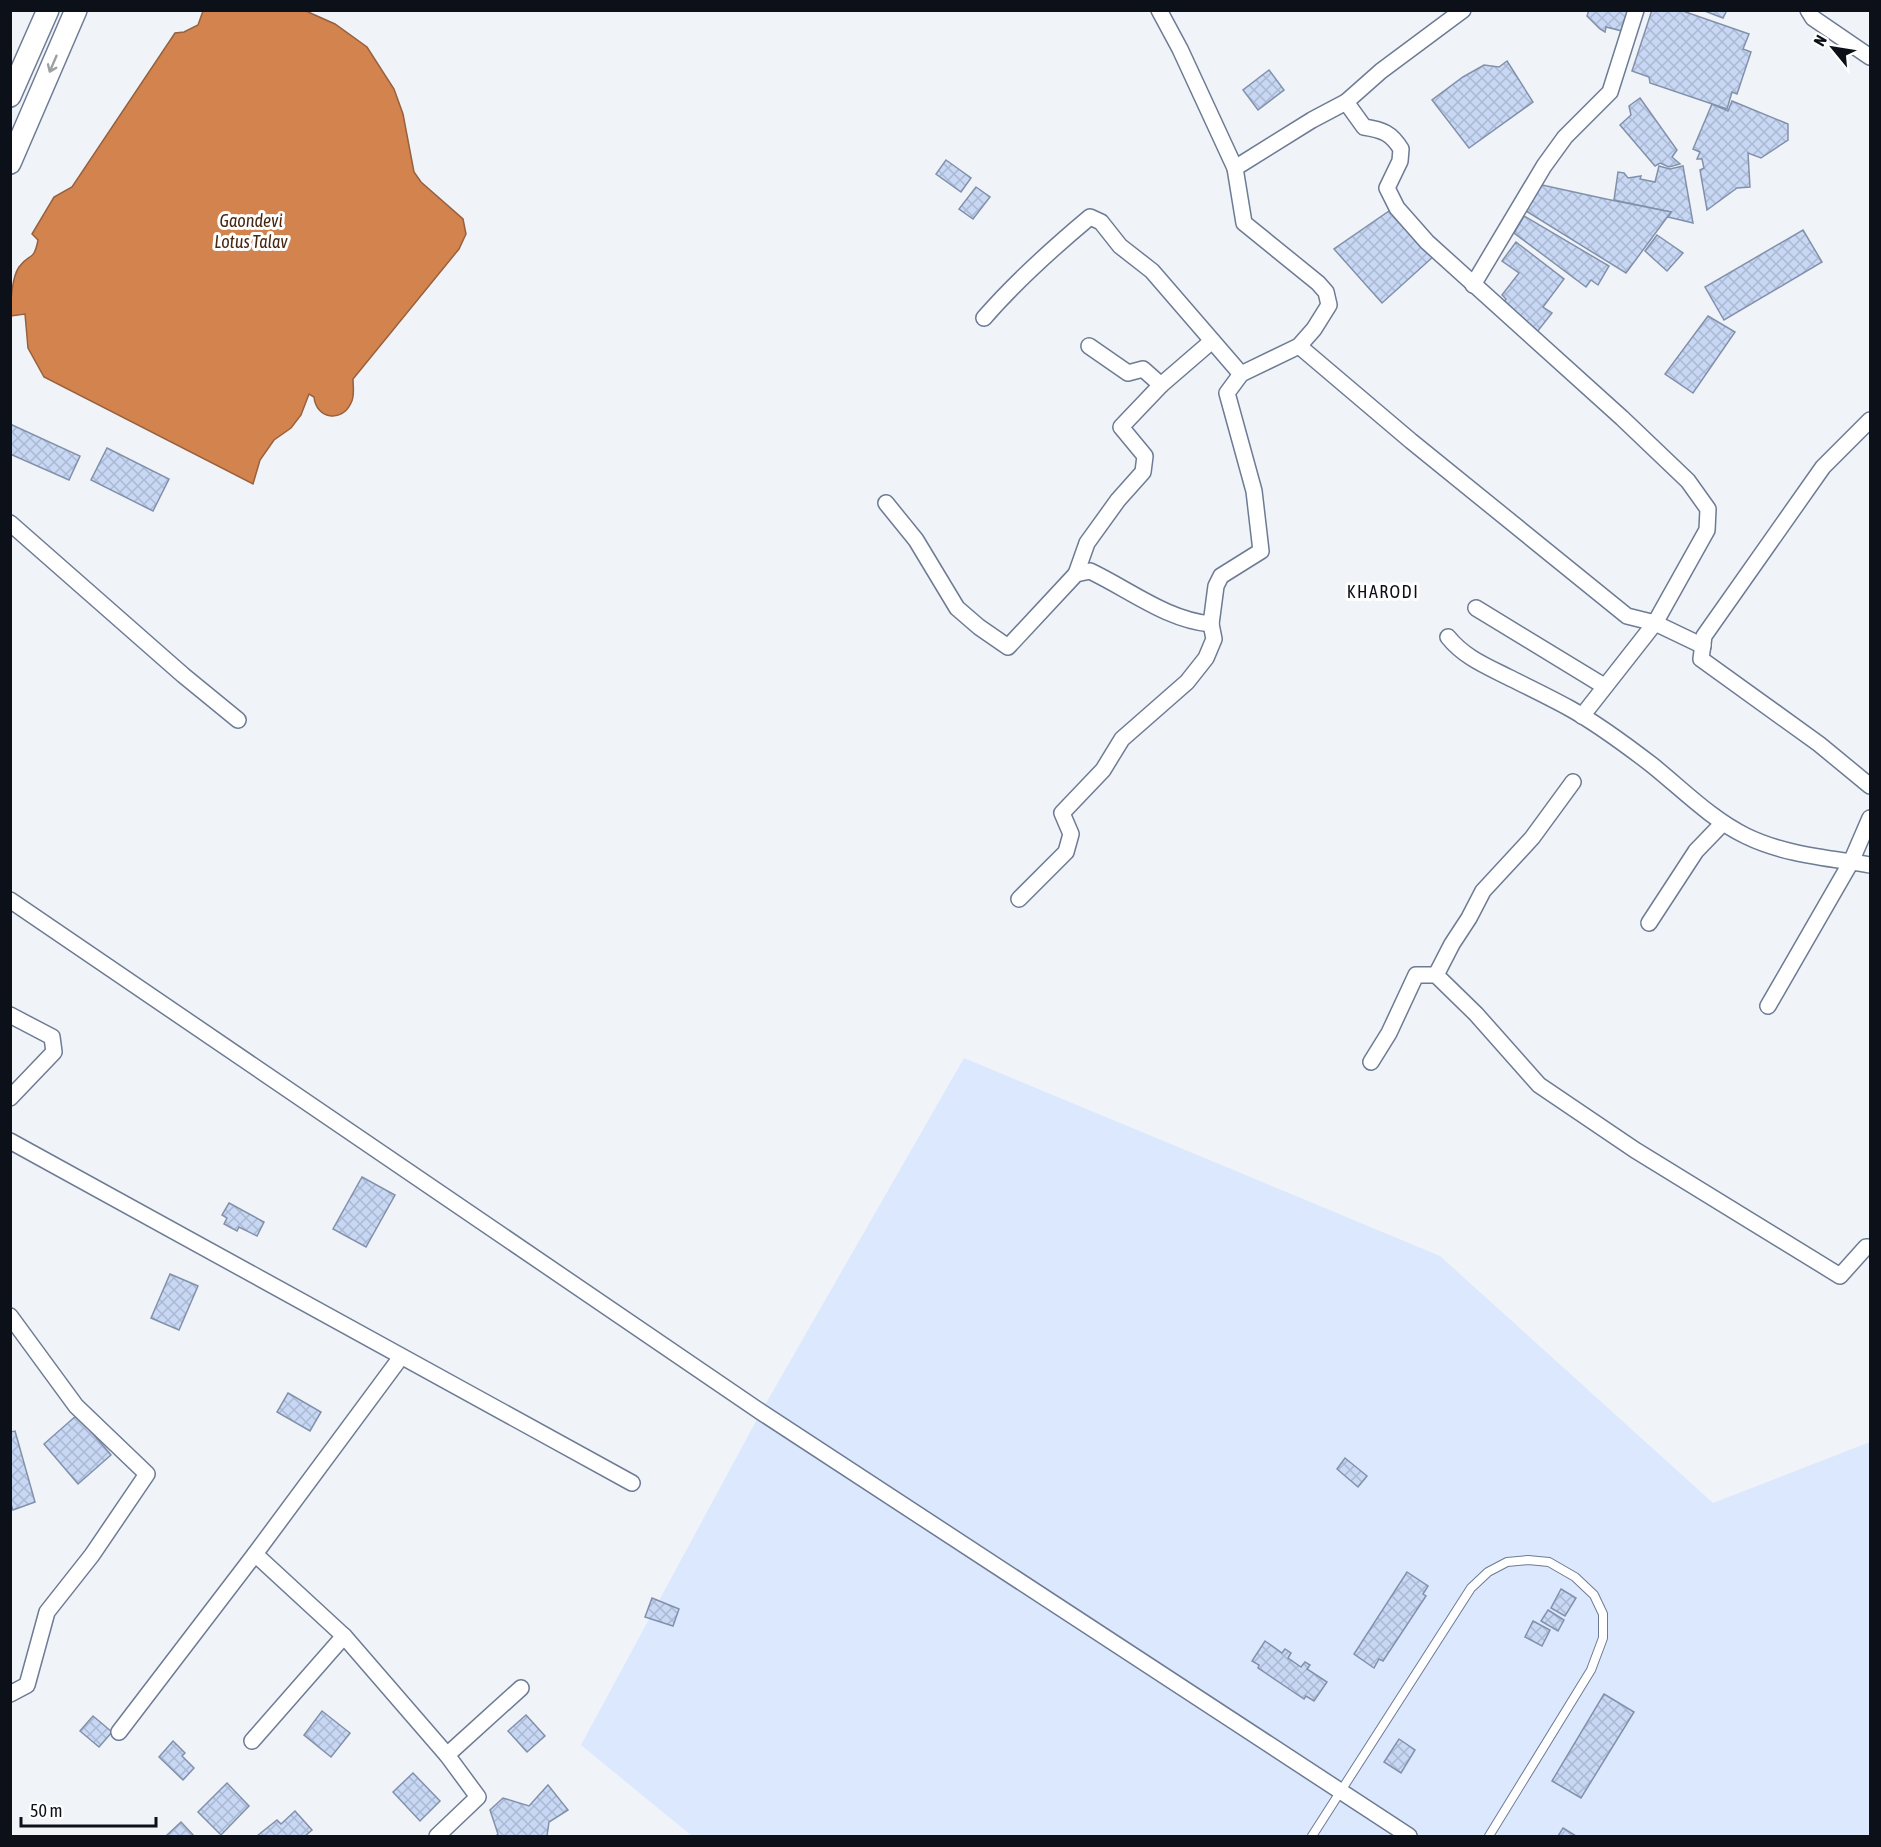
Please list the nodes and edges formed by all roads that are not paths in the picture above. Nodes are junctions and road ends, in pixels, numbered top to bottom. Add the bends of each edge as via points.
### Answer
1 (48, 10) edge
2 (76, 10) edge
3 (1159, 10) edge
4 (1463, 10) edge
5 (1636, 10) edge
6 (1808, 10) edge
7 (1870, 57) edge
8 (10, 96) edge
9 (1346, 102) junction
10 (10, 163) edge
11 (1235, 168) junction
12 (1473, 285) junction
13 (984, 318) dead end
14 (1212, 340) junction
15 (1089, 346) dead end
16 (1299, 346) junction
17 (1241, 374) junction
18 (1161, 385) junction
19 (1870, 420) edge
20 (886, 503) dead end
21 (10, 523) edge
22 (1076, 574) junction
23 (1476, 608) dead end
24 (1654, 623) junction
25 (1211, 624) junction
26 (1448, 637) dead end
27 (1703, 646) junction
28 (1604, 686) junction
29 (1582, 716) junction
30 (238, 720) dead end
31 (1573, 782) dead end
32 (1870, 786) edge
33 (1870, 818) edge
34 (1723, 823) junction
35 (1851, 862) junction
36 (1870, 865) edge
37 (1019, 899) dead end
38 (10, 900) edge
39 (1649, 923) dead end
40 (1436, 975) junction
41 (1768, 1006) dead end
42 (10, 1016) edge
43 (1371, 1062) dead end
44 (10, 1098) edge
45 (10, 1141) edge
46 (1870, 1247) edge
47 (10, 1316) edge
48 (401, 1357) junction
49 (632, 1483) dead end
50 (255, 1554) junction
51 (344, 1636) junction
52 (521, 1688) dead end
53 (10, 1694) edge
54 (119, 1732) dead end
55 (252, 1742) dead end
56 (447, 1755) junction
57 (1340, 1792) junction
58 (440, 1836) edge
59 (1312, 1836) edge
60 (1409, 1836) edge
61 (1489, 1836) edge

1 - 8 main road
2 -> 10 main road
3 - 11 street
4 - 9 street
5 - 12 street via 1610,92 1565,137 1544,166
6 - 7 street via 1813,18
9 - 11 street
9 - 12 street via 1364,127 1393,136 1401,149 1400,161 1387,188 1397,208
11 - 16 street via 1244,223 1326,292 1329,305
12 - 24 street via 1622,418 1688,481 1708,509 1707,530
13 - 14 street via 1090,217 1101,222 1120,246 1152,271
14 - 17 street
14 - 18 street
15 - 18 street via 1128,374 1143,369
16 - 17 street
16 - 24 street via 1627,616
17 - 25 street via 1227,393 1254,491 1261,551 1221,576
18 - 22 street via 1121,427 1145,456 1143,472 1087,543
19 - 27 street via 1823,467 1704,636
20 - 22 street via 916,540 957,608 1008,647
21 - 30 street
22 - 25 street via 1090,572 1171,614
23 - 28 street
24 - 27 street
24 - 28 street
25 - 37 street via 1214,639 1206,658 1187,682 1122,739 1103,770 1062,813 1071,834 1066,852
26 - 29 street via 1474,660
27 - 32 street via 1701,659
28 - 29 street
29 - 34 street
31 - 40 street via 1532,838 1483,891
33 - 35 street
34 - 35 street via 1774,847
34 - 39 street via 1696,851
35 - 36 street
35 - 41 street
38 - 57 street via 761,1412
40 - 43 street via 1416,975
40 - 46 street via 1539,1085 1635,1150 1840,1276
42 - 44 street via 52,1037 54,1052
45 - 48 street
47 - 53 street via 76,1406 147,1474 47,1612 27,1685
48 - 49 street
48 - 50 street
50 - 51 street
50 - 54 street
51 - 55 street
51 - 56 street
52 - 56 street
56 - 58 street via 478,1797
57 - 59 lane
57 - 60 street
57 - 61 lane via 1471,1587 1507,1562 1549,1562 1575,1577 1594,1595 1603,1614 1603,1638 1592,1670

